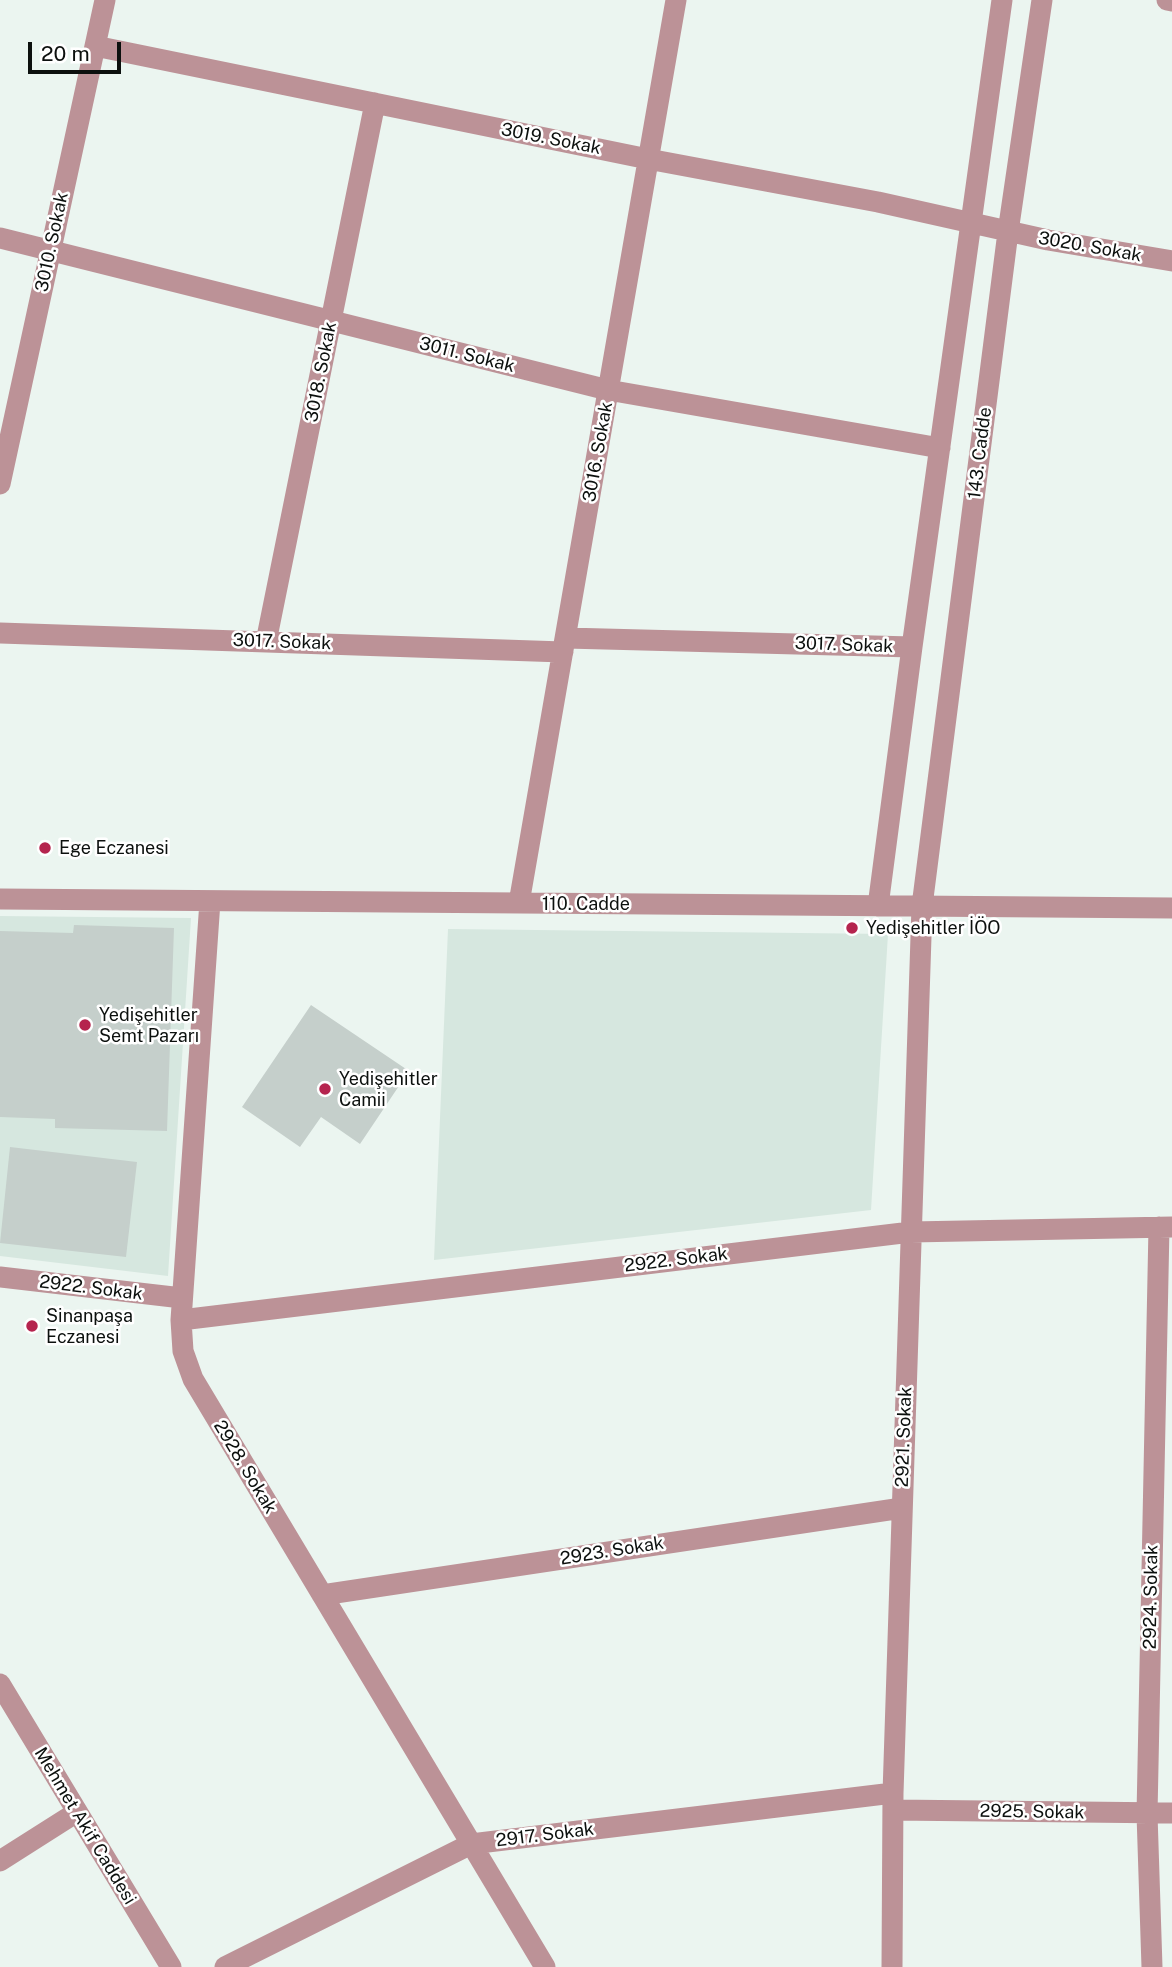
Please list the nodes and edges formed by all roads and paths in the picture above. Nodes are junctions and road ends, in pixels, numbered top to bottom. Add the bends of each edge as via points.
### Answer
1 (104, 0) edge
2 (676, 0) edge
3 (1003, 0) edge
4 (1042, 0) edge
5 (95, 46) junction
6 (375, 103) junction
7 (648, 159) junction
8 (971, 223) junction
9 (1008, 232) junction
10 (0, 237) edge
11 (51, 250) junction
12 (1172, 261) edge
13 (331, 320) junction
14 (608, 390) junction
15 (940, 447) junction
16 (0, 484) edge
17 (0, 633) edge
18 (266, 642) junction
19 (564, 645) junction
20 (912, 647) junction
21 (0, 899) edge
22 (210, 901) junction
23 (519, 903) junction
24 (878, 906) junction
25 (922, 906) junction
26 (1172, 908) edge
27 (1166, 1227) edge
28 (911, 1232) junction
29 (0, 1277) edge
30 (182, 1309) junction
31 (902, 1508) junction
32 (322, 1595) junction
33 (0, 1684) edge
34 (893, 1802) junction
35 (77, 1812) junction
36 (1172, 1813) edge
37 (1147, 1814) junction
38 (471, 1844) junction
39 (0, 1861) edge
40 (171, 1967) edge
41 (225, 1967) edge
42 (545, 1967) edge
43 (892, 1967) edge
44 (1152, 1967) edge

1 - 5 street, 3010. Sokak
2 - 7 street, 3016. Sokak
3 - 8 street
4 - 9 street, 143. Cadde
5 - 6 street, 3019. Sokak
5 - 11 street, 3010. Sokak
6 - 7 street, 3019. Sokak
6 - 13 street, 3018. Sokak
7 - 8 street, 3019. Sokak
7 - 14 street, 3016. Sokak
8 - 9 street, 3019. Sokak
8 - 15 street
9 - 12 street, 3020. Sokak
9 - 25 street, 143. Cadde
10 - 11 street, 3011. Sokak
11 - 13 street, 3011. Sokak
11 - 16 street, 3010. Sokak
13 - 14 street, 3011. Sokak
13 - 18 street, 3018. Sokak
14 - 15 street, 3011. Sokak
14 - 19 street, 3016. Sokak
15 - 20 street
17 - 18 street, 3017. Sokak
18 - 19 street, 3017. Sokak
19 - 20 street, 3017. Sokak
19 - 23 street, 3016. Sokak
20 - 24 street
21 - 22 street, 110. Cadde
22 - 23 street, 110. Cadde
22 - 30 street, 2928. Sokak
23 - 24 street, 110. Cadde
24 - 25 street, 110. Cadde
25 - 26 street, 110. Cadde
25 - 28 street, 2921. Sokak
27 - 28 street, 2922. Sokak
27 - 37 street, 2924. Sokak
28 - 30 street, 2922. Sokak
28 - 31 street, 2921. Sokak
29 - 30 street, 2922. Sokak
30 - 32 street, 2928. Sokak via 183,1351 193,1379
31 - 32 street, 2923. Sokak
31 - 34 street, 2921. Sokak
32 - 38 street, 2928. Sokak
33 - 35 street, Mehmet Akif Caddesi
34 - 37 street, 2925. Sokak
34 - 38 street, 2917. Sokak
34 - 43 street, 2921. Sokak
35 - 39 street
35 - 40 street, Mehmet Akif Caddesi
36 - 37 street, 2925. Sokak
37 - 44 street, 2924. Sokak
38 - 41 street, 2917. Sokak
38 - 42 street, 2928. Sokak

